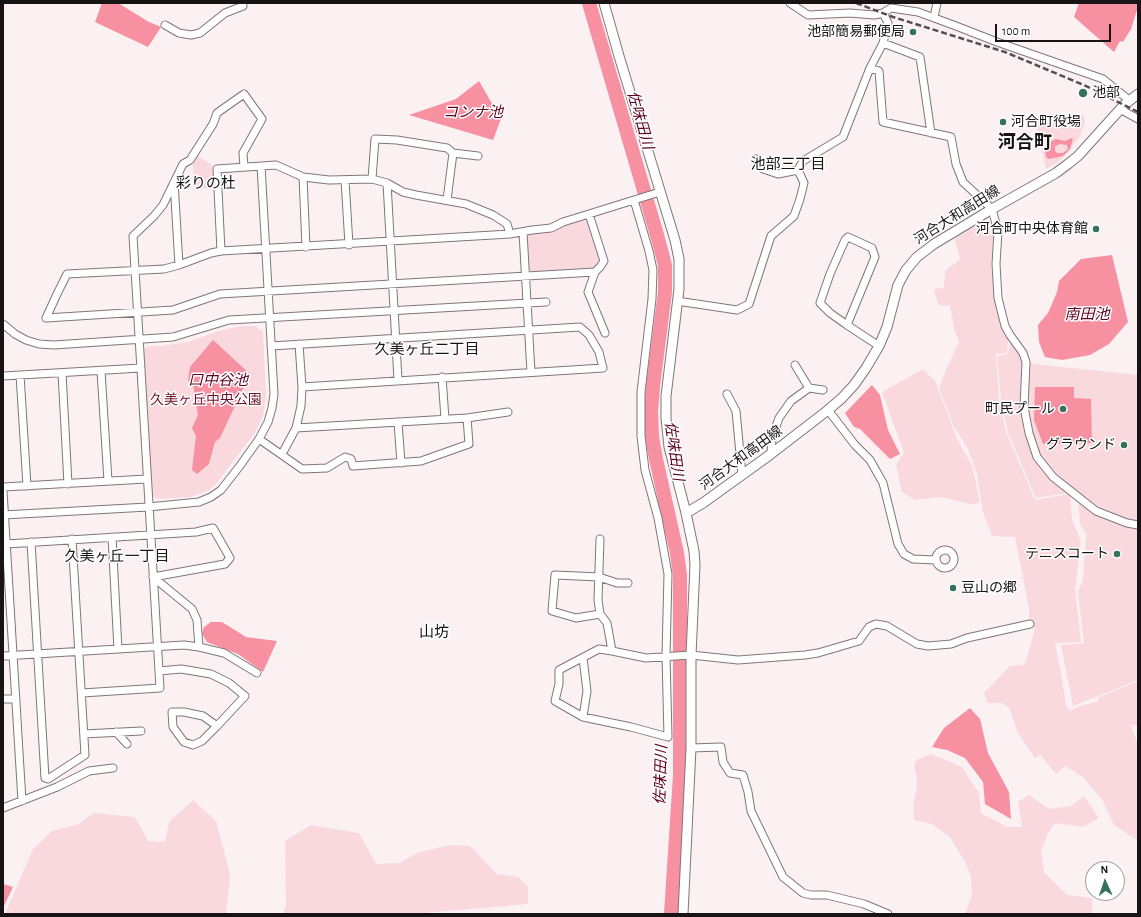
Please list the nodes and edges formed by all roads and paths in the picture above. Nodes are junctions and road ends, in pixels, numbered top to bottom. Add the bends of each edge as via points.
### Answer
1 (243, 3) edge
2 (604, 3) edge
3 (790, 3) edge
4 (937, 3) edge
5 (883, 13) junction
6 (934, 17) junction
7 (166, 25) dead end
8 (883, 42) junction
9 (870, 68) junction
10 (1138, 94) edge
11 (1128, 100) junction
12 (1120, 109) junction
13 (1138, 119) edge
14 (931, 133) junction
15 (453, 153) junction
16 (478, 156) dead end
17 (756, 159) dead end
18 (260, 166) junction
19 (244, 167) junction
20 (798, 170) junction
21 (303, 177) junction
22 (372, 179) junction
23 (345, 180) junction
24 (174, 181) junction
25 (387, 183) junction
26 (660, 192) junction
27 (447, 200) junction
28 (634, 200) junction
29 (992, 209) junction
30 (589, 214) junction
31 (523, 232) junction
32 (510, 234) junction
33 (390, 242) junction
34 (349, 244) junction
35 (306, 247) junction
36 (265, 249) junction
37 (221, 251) junction
38 (179, 265) junction
39 (134, 271) junction
40 (595, 272) junction
41 (525, 276) junction
42 (393, 283) junction
43 (268, 291) junction
44 (677, 300) junction
45 (546, 302) dead end
46 (527, 303) junction
47 (394, 311) junction
48 (137, 312) junction
49 (270, 317) junction
50 (3, 324) edge
51 (847, 325) junction
52 (528, 330) junction
53 (605, 333) dead end
54 (396, 339) junction
55 (139, 340) junction
56 (299, 344) junction
57 (271, 346) junction
58 (880, 346) junction
59 (795, 365) dead end
60 (141, 368) junction
61 (101, 371) junction
62 (530, 372) junction
63 (62, 373) junction
64 (20, 375) junction
65 (3, 376) edge
66 (442, 377) junction
67 (398, 380) junction
68 (302, 387) junction
69 (810, 388) junction
70 (823, 390) dead end
71 (727, 394) dead end
72 (828, 410) junction
73 (508, 412) dead end
74 (467, 418) junction
75 (445, 419) junction
76 (398, 422) junction
77 (296, 428) junction
78 (259, 439) junction
79 (282, 454) junction
80 (771, 454) junction
81 (401, 463) junction
82 (742, 475) junction
83 (147, 479) junction
84 (108, 481) junction
85 (68, 484) junction
86 (27, 486) junction
87 (3, 488) edge
88 (3, 491) edge
89 (148, 507) junction
90 (686, 513) junction
91 (4, 515) edge
92 (1138, 525) edge
93 (150, 535) junction
94 (112, 537) junction
95 (72, 539) junction
96 (600, 539) dead end
97 (31, 542) junction
98 (6, 544) junction
99 (936, 560) dead end
100 (5, 568) edge
101 (153, 577) junction
102 (599, 577) junction
103 (628, 583) dead end
104 (7, 611) edge
105 (600, 614) junction
106 (1030, 624) dead end
107 (157, 646) junction
108 (199, 647) junction
109 (118, 648) junction
110 (79, 651) junction
111 (612, 651) junction
112 (37, 654) junction
113 (13, 655) junction
114 (691, 655) junction
115 (3, 656) edge
116 (666, 656) junction
117 (583, 658) junction
118 (159, 671) junction
119 (258, 673) dead end
120 (82, 693) junction
121 (16, 699) junction
122 (3, 700) edge
123 (583, 717) junction
124 (217, 726) junction
125 (141, 731) dead end
126 (116, 732) junction
127 (84, 734) junction
128 (127, 744) dead end
129 (691, 748) junction
130 (113, 768) dead end
131 (22, 801) junction
132 (3, 808) edge
133 (683, 914) edge
134 (888, 914) edge

1 - 7 street via 243,6 225,13 200,33 179,33
2 - 26 main road, 河合大和高田線
3 - 5 street via 808,14
4 - 6 street
5 - 6 street via 891,8
5 - 8 street via 888,22
6 - 11 street via 1103,79
8 - 9 street
8 - 14 street via 920,57
9 - 14 street via 879,71 883,122
9 - 20 street via 843,137 803,161
10 - 11 main road, 河合大和高田線
11 - 12 main road, 河合大和高田線
12 - 13 street
12 - 29 main road, 河合大和高田線 via 1068,164
14 - 29 street via 951,137 956,164 963,182
15 - 16 street
15 - 22 street via 447,148 374,139
15 - 27 street
17 - 20 street via 763,170 778,174
18 - 19 street
18 - 21 street via 276,165
18 - 36 street
19 - 24 street via 243,152 262,119 244,94 216,113 213,124 190,160 183,164
19 - 37 street via 217,169
20 - 44 street via 804,183 794,216 771,236 749,304 737,310
21 - 23 street
21 - 35 street
22 - 23 street
22 - 25 street
23 - 34 street
24 - 38 street
24 - 39 street via 163,205 133,236
25 - 27 street via 403,192
25 - 33 street
26 - 28 street
26 - 44 main road, 河合大和高田線 via 679,259
27 - 32 street via 466,204 493,215 507,224
28 - 30 street
28 - 116 street via 653,270 640,392 641,436 645,470 658,518 668,574
29 - 58 main road, 河合大和高田線 via 934,244 917,257 906,270 898,285
29 - 92 street via 998,231 998,298 1005,326 1026,362 1024,407 1037,457 1053,477 1096,511
30 - 31 street via 551,228
30 - 40 street via 604,261
31 - 32 street
31 - 41 street
32 - 33 street
33 - 34 street
33 - 42 street
34 - 35 street
35 - 36 street
36 - 37 street
36 - 43 street
37 - 38 street
38 - 39 street
39 - 48 street
39 - 48 street via 67,274 46,318
40 - 41 street
40 - 53 street via 588,292
41 - 42 street
41 - 46 street
42 - 43 street
42 - 47 street
43 - 48 street via 220,294 173,310
43 - 49 street
44 - 90 main road, 河合大和高田線 via 666,396 666,418 669,447
45 - 46 street
46 - 47 street
46 - 52 street
47 - 49 street
47 - 54 street
48 - 55 street
49 - 55 street via 229,320 173,337
49 - 57 street
50 - 55 street via 21,338 39,344
51 - 51 street via 875,256 872,248 848,237 820,302
51 - 58 street
52 - 54 street
52 - 62 street
52 - 62 street via 580,327 599,352 603,368
54 - 56 street
54 - 67 street
55 - 60 street
56 - 57 street
56 - 68 street
57 - 78 street via 274,394 268,422
58 - 72 main road, 河合大和高田線 via 854,385
59 - 69 street
60 - 61 street
60 - 83 street
61 - 63 street
61 - 84 street
62 - 66 street
63 - 64 street
63 - 85 street
64 - 65 street
64 - 86 street
66 - 67 street
66 - 75 street
67 - 68 street
68 - 77 street
69 - 70 street
69 - 80 street via 792,402 779,418 772,438
71 - 82 street via 736,411
72 - 80 main road, 河合大和高田線
72 - 99 street via 870,460 883,482 898,544 904,554 913,559
73 - 74 street
74 - 75 street
74 - 81 street via 469,444 421,461
75 - 76 street
76 - 77 street
76 - 81 street
77 - 79 street
78 - 79 street
78 - 89 street via 226,485 211,497 192,504
79 - 81 street via 302,469 327,468 344,457 351,459 353,466
80 - 82 main road, 河合大和高田線
82 - 90 main road, 河合大和高田線
83 - 84 street
83 - 89 street
84 - 85 street
85 - 86 street
86 - 87 street
88 - 91 street
89 - 91 street
89 - 93 street
90 - 114 main road, 河合大和高田線 via 695,565
91 - 98 street
93 - 94 street
93 - 101 street
93 - 101 street via 196,532 213,528 230,558 225,564
94 - 95 street
94 - 109 street
95 - 97 street
95 - 110 street
96 - 102 street
97 - 98 street
97 - 112 street
98 - 100 street
100 - 104 street
101 - 107 street
101 - 108 street via 192,609 197,620
102 - 103 street via 618,583
102 - 105 street
102 - 105 street via 555,575 552,611 576,618
104 - 113 street
105 - 111 street via 607,623
106 - 114 street via 951,644 928,646 917,644 887,626 876,624 869,627 859,641 818,653 738,660
107 - 108 street
107 - 109 street
107 - 118 street
108 - 119 street via 224,653
109 - 110 street
110 - 112 street
110 - 120 street
111 - 116 street via 646,658
111 - 117 street via 599,650
112 - 113 street
112 - 127 street via 45,778 48,779 85,755
113 - 115 street
113 - 121 street
114 - 116 street
114 - 129 main road, 河合大和高田線
116 - 123 street via 668,737
117 - 123 street via 587,691
117 - 123 street via 559,670 555,701
118 - 120 street via 160,688
118 - 124 street via 181,669 211,674 229,683 244,696
120 - 127 street
121 - 122 street
121 - 131 street
124 - 124 street via 203,716 172,712 173,727 184,742 193,745 202,741
125 - 126 street
126 - 127 street
126 - 128 street
129 - 133 main road, 河合大和高田線
129 - 134 street via 721,746 722,762 730,773 743,775 751,811 783,877 803,893 827,894 864,904
130 - 131 street via 89,770
131 - 132 street

